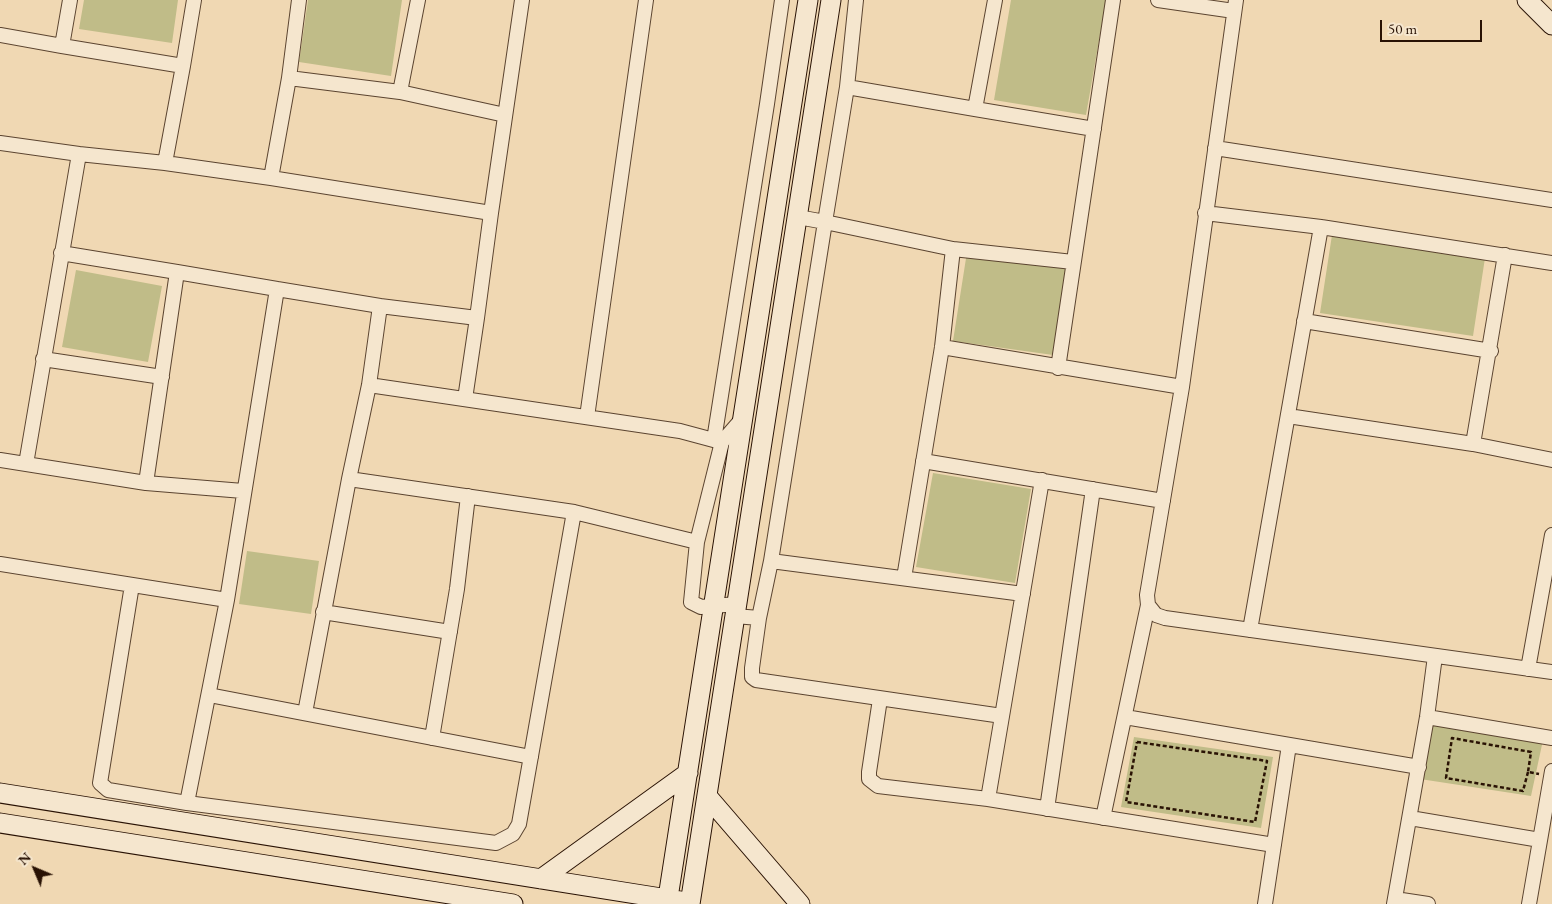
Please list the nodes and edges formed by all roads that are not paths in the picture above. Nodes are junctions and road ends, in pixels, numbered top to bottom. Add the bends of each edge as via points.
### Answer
1 (70, 0) edge
2 (194, 0) edge
3 (299, 0) edge
4 (418, 0) edge
5 (522, 0) edge
6 (646, 0) edge
7 (782, 0) edge
8 (808, 0) edge
9 (831, 0) edge
10 (856, 0) edge
11 (995, 0) edge
12 (1113, 0) edge
13 (1158, 0) edge
14 (1527, 0) edge
15 (1235, 6) edge
16 (1552, 25) edge
17 (0, 36) edge
18 (62, 46) junction
19 (183, 66) junction
20 (289, 78) junction
21 (847, 87) junction
22 (400, 92) junction
23 (975, 109) junction
24 (505, 114) junction
25 (1094, 128) junction
26 (0, 143) edge
27 (1215, 148) junction
28 (79, 154) junction
29 (165, 163) junction
30 (271, 178) junction
31 (1552, 200) edge
32 (491, 213) junction
33 (1205, 213) junction
34 (798, 217) junction
35 (825, 222) junction
36 (1321, 227) junction
37 (953, 249) junction
38 (61, 253) junction
39 (1505, 255) junction
40 (1073, 262) junction
41 (1552, 263) edge
42 (177, 272) junction
43 (277, 289) junction
44 (380, 306) junction
45 (477, 318) junction
46 (1304, 321) junction
47 (942, 347) junction
48 (1491, 351) junction
49 (43, 359) junction
50 (1058, 368) junction
51 (162, 377) junction
52 (369, 385) junction
53 (1182, 387) junction
54 (465, 399) junction
55 (1288, 416) junction
56 (587, 417) junction
57 (742, 419) junction
58 (718, 441) junction
59 (1473, 444) junction
60 (0, 460) edge
61 (1552, 460) edge
62 (923, 461) junction
63 (26, 464) junction
64 (349, 479) junction
65 (1042, 480) junction
66 (146, 483) junction
67 (1093, 489) junction
68 (243, 491) junction
69 (468, 496) junction
70 (1163, 500) junction
71 (574, 512) junction
72 (1552, 535) edge
73 (697, 542) junction
74 (771, 561) junction
75 (0, 564) edge
76 (904, 578) junction
77 (132, 585) junction
78 (1023, 594) junction
79 (227, 600) junction
80 (1148, 605) junction
81 (713, 606) junction
82 (736, 610) junction
83 (323, 612) junction
84 (759, 618) junction
85 (1250, 630) junction
86 (450, 632) junction
87 (1435, 656) junction
88 (1528, 669) junction
89 (1552, 672) edge
90 (209, 695) junction
91 (880, 699) junction
92 (305, 714) junction
93 (1002, 716) junction
94 (1125, 717) junction
95 (1428, 717) junction
96 (432, 738) junction
97 (1552, 738) edge
98 (1289, 745) junction
99 (531, 757) junction
100 (1419, 767) junction
101 (688, 773) junction
102 (1546, 773) edge
103 (0, 793) edge
104 (707, 796) junction
105 (988, 800) junction
106 (187, 803) junction
107 (1047, 809) junction
108 (1103, 818) junction
109 (1410, 818) junction
110 (0, 823) edge
111 (1540, 840) junction
112 (1274, 845) junction
113 (541, 879) junction
114 (668, 901) edge
115 (1395, 902) edge
116 (694, 903) edge
117 (513, 904) edge
118 (800, 904) edge
119 (1265, 904) edge
120 (1428, 904) edge
121 (1529, 904) edge

1 - 18 street
2 - 19 street
3 - 20 street
4 - 22 street
5 - 24 street
6 - 56 street
7 - 58 street
8 - 57 main road
9 - 34 main road
10 - 21 street
11 - 23 street
12 - 25 street
13 - 15 street
14 - 16 main road
15 - 27 street
17 - 18 street
18 - 19 street
19 - 29 street
20 - 22 street
20 - 30 street
21 - 23 street
21 - 35 street
22 - 24 street
23 - 25 street
24 - 32 street
25 - 40 street
26 - 28 street
27 - 31 street
27 - 33 street
28 - 29 street
28 - 38 street
29 - 30 street
30 - 32 street
32 - 45 street
33 - 36 street
33 - 53 street
34 - 35 street
34 - 82 main road
35 - 37 street
35 - 74 street
36 - 39 street
36 - 46 street
37 - 40 street
37 - 47 street
38 - 42 street
38 - 49 street
39 - 41 street
39 - 48 street
40 - 50 street
42 - 43 street
42 - 51 street
43 - 44 street
43 - 68 street
44 - 45 street
44 - 52 street
45 - 54 street
46 - 48 street
46 - 55 street
47 - 50 street
47 - 62 street
48 - 59 street
49 - 51 street
49 - 63 street
50 - 53 street
51 - 66 street
52 - 54 street
52 - 64 street
53 - 70 street
54 - 56 street
55 - 59 street
55 - 85 street
56 - 58 street via 680,431
57 - 58 street
57 - 81 main road
58 - 73 street
59 - 61 street
60 - 63 street
62 - 65 street
62 - 76 street
63 - 66 street
64 - 69 street
64 - 83 street
65 - 67 street
65 - 78 street
66 - 68 street
67 - 70 street
67 - 107 street
68 - 79 street
69 - 71 street
69 - 86 street
70 - 80 street
71 - 73 street
71 - 99 street
72 - 88 street
73 - 81 street via 691,602 696,606
74 - 76 street
74 - 84 street
75 - 77 street
76 - 78 street
77 - 79 street
77 - 106 street via 100,783 108,790
78 - 93 street
79 - 90 street
80 - 85 street via 1156,615 1165,618
80 - 94 street
81 - 82 street
81 - 101 main road
82 - 84 street
82 - 104 main road
83 - 86 street
83 - 92 street
84 - 91 street via 752,668 752,677 756,680
85 - 87 street
86 - 96 street
87 - 88 street
87 - 95 street
88 - 89 street
90 - 92 street
90 - 106 street
91 - 93 street
91 - 105 street via 869,772 869,779 874,784
92 - 96 street
93 - 105 street
94 - 98 street
94 - 108 street
95 - 97 street
95 - 100 street
96 - 99 street
98 - 100 street
98 - 112 street
99 - 106 street via 519,824 514,834 496,843
100 - 109 street
101 - 113 main road
101 - 114 main road
102 - 111 street
103 - 113 main road
104 - 116 main road
104 - 118 main road
105 - 107 street
107 - 108 street
108 - 112 street
109 - 111 street
109 - 115 street
110 - 117 main road
111 - 121 street
112 - 119 street
113 - 114 main road
114 - 116 main road
115 - 120 street

